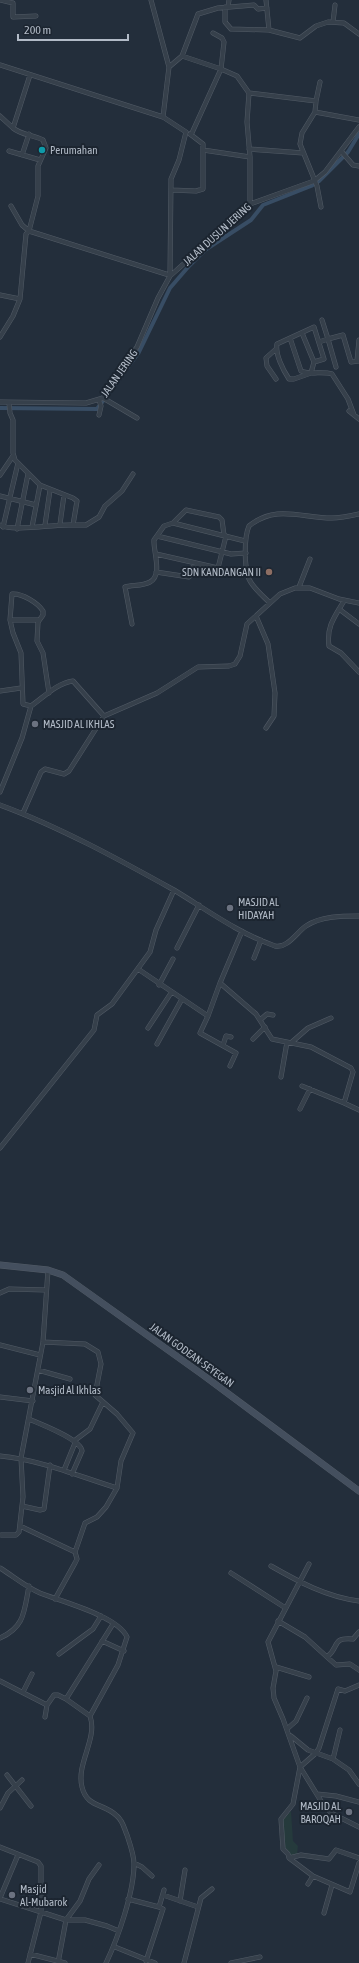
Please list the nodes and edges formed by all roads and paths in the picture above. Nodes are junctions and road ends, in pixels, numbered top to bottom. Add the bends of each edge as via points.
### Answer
1 (0, 0) edge
2 (151, 0) edge
3 (229, 0) edge
4 (266, 0) edge
5 (335, 5) dead end
6 (226, 7) junction
7 (267, 8) junction
8 (36, 16) dead end
9 (333, 22) junction
10 (269, 30) junction
11 (213, 33) dead end
12 (359, 34) edge
13 (182, 56) junction
14 (0, 65) edge
15 (169, 67) junction
16 (220, 69) junction
17 (30, 75) junction
18 (320, 82) dead end
19 (249, 94) junction
20 (316, 101) junction
21 (315, 112) junction
22 (0, 116) edge
23 (163, 117) junction
24 (359, 120) edge
25 (359, 127) edge
26 (13, 128) junction
27 (186, 132) junction
28 (30, 134) junction
29 (191, 135) junction
30 (249, 149) junction
31 (203, 150) junction
32 (8, 151) dead end
33 (343, 152) junction
34 (303, 153) junction
35 (22, 155) junction
36 (250, 157) junction
37 (40, 160) junction
38 (359, 166) edge
39 (315, 183) junction
40 (171, 190) junction
41 (250, 204) junction
42 (11, 206) dead end
43 (321, 207) dead end
44 (29, 231) junction
45 (170, 275) junction
46 (0, 295) edge
47 (20, 299) junction
48 (322, 320) dead end
49 (302, 333) junction
50 (0, 337) edge
51 (290, 338) junction
52 (328, 340) junction
53 (359, 340) edge
54 (320, 342) junction
55 (276, 349) junction
56 (358, 361) edge
57 (314, 362) junction
58 (336, 367) dead end
59 (311, 373) junction
60 (276, 379) dead end
61 (102, 401) junction
62 (0, 402) edge
63 (9, 407) junction
64 (349, 411) dead end
65 (99, 415) dead end
66 (354, 415) junction
67 (137, 418) dead end
68 (359, 419) edge
69 (13, 456) junction
70 (18, 463) junction
71 (28, 474) junction
72 (133, 474) dead end
73 (0, 476) edge
74 (40, 485) junction
75 (50, 490) junction
76 (64, 495) junction
77 (0, 496) edge
78 (9, 498) junction
79 (23, 502) junction
80 (36, 505) junction
81 (359, 514) edge
82 (172, 523) junction
83 (60, 524) junction
84 (45, 525) junction
85 (73, 525) junction
86 (1, 526) edge
87 (32, 527) junction
88 (17, 529) junction
89 (157, 536) junction
90 (225, 536) junction
91 (245, 541) junction
92 (223, 552) junction
93 (246, 553) junction
94 (156, 554) junction
95 (310, 559) dead end
96 (194, 563) junction
97 (156, 572) junction
98 (299, 587) junction
99 (344, 601) junction
100 (270, 603) junction
101 (359, 603) edge
102 (340, 609) junction
103 (256, 616) junction
104 (10, 620) junction
105 (39, 620) junction
106 (132, 624) dead end
107 (359, 624) edge
108 (359, 672) edge
109 (21, 688) junction
110 (0, 691) edge
111 (49, 693) junction
112 (31, 706) junction
113 (104, 716) junction
114 (266, 728) dead end
115 (0, 792) edge
116 (0, 805) edge
117 (23, 813) junction
118 (174, 890) junction
119 (199, 905) junction
120 (359, 916) edge
121 (242, 931) junction
122 (261, 940) junction
123 (177, 948) dead end
124 (254, 958) dead end
125 (173, 959) dead end
126 (138, 969) junction
127 (220, 983) junction
128 (159, 985) junction
129 (171, 993) junction
130 (182, 999) junction
131 (273, 1015) dead end
132 (208, 1016) junction
133 (331, 1018) dead end
134 (260, 1020) junction
135 (148, 1028) dead end
136 (265, 1028) junction
137 (231, 1037) dead end
138 (253, 1039) dead end
139 (287, 1042) junction
140 (292, 1042) junction
141 (157, 1044) dead end
142 (222, 1045) junction
143 (230, 1066) dead end
144 (281, 1077) dead end
145 (302, 1086) dead end
146 (310, 1089) junction
147 (344, 1103) junction
148 (300, 1109) dead end
149 (359, 1110) edge
150 (0, 1148) edge
151 (0, 1265) edge
152 (48, 1270) junction
153 (46, 1290) junction
154 (0, 1293) edge
155 (43, 1342) junction
156 (0, 1345) edge
157 (40, 1355) junction
158 (38, 1370) junction
159 (70, 1379) dead end
160 (0, 1397) edge
161 (33, 1401) junction
162 (103, 1402) junction
163 (29, 1419) junction
164 (74, 1442) junction
165 (0, 1456) edge
166 (21, 1458) junction
167 (50, 1465) junction
168 (64, 1470) junction
169 (72, 1474) junction
170 (117, 1488) junction
171 (359, 1491) edge
172 (22, 1506) junction
173 (20, 1526) junction
174 (0, 1537) edge
175 (75, 1552) junction
176 (309, 1564) dead end
177 (271, 1566) dead end
178 (0, 1568) edge
179 (231, 1573) dead end
180 (299, 1582) junction
181 (29, 1586) junction
182 (55, 1598) junction
183 (359, 1601) edge
184 (284, 1607) junction
185 (101, 1616) junction
186 (278, 1621) junction
187 (114, 1624) junction
188 (359, 1632) edge
189 (0, 1638) edge
190 (102, 1641) junction
191 (124, 1651) junction
192 (59, 1654) dead end
193 (327, 1657) junction
194 (276, 1667) junction
195 (359, 1670) edge
196 (32, 1674) dead end
197 (309, 1677) dead end
198 (0, 1681) edge
199 (359, 1685) edge
200 (23, 1692) junction
201 (66, 1698) junction
202 (307, 1698) dead end
203 (47, 1705) junction
204 (90, 1716) junction
205 (45, 1717) dead end
206 (340, 1730) dead end
207 (288, 1731) junction
208 (316, 1753) junction
209 (333, 1759) junction
210 (300, 1767) junction
211 (7, 1776) dead end
212 (22, 1780) dead end
213 (359, 1784) edge
214 (16, 1786) junction
215 (317, 1794) junction
216 (359, 1802) edge
217 (31, 1806) dead end
218 (0, 1808) edge
219 (359, 1827) edge
220 (0, 1847) edge
221 (18, 1855) junction
222 (289, 1858) junction
223 (359, 1858) edge
224 (134, 1863) junction
225 (359, 1863) edge
226 (99, 1865) dead end
227 (185, 1870) dead end
228 (152, 1876) dead end
229 (312, 1876) junction
230 (308, 1884) dead end
231 (332, 1885) junction
232 (212, 1889) dead end
233 (0, 1899) edge
234 (128, 1899) junction
235 (180, 1901) junction
236 (198, 1907) junction
237 (161, 1908) junction
238 (168, 1910) dead end
239 (41, 1912) junction
240 (324, 1913) dead end
241 (66, 1920) junction
242 (119, 1931) junction
243 (115, 1947) junction
244 (30, 1954) junction
245 (260, 1957) dead end
246 (42, 1958) junction
247 (58, 1962) edge
248 (148, 1962) edge
249 (28, 1963) edge
250 (41, 1963) edge
251 (65, 1963) edge
252 (106, 1963) edge
253 (155, 1963) edge
254 (184, 1963) edge
255 (231, 1963) edge

1 - 8 street via 13,3 12,17
2 - 15 street
3 - 6 street
4 - 7 street
5 - 9 street
6 - 7 street via 254,5 258,9
6 - 10 street via 225,22 231,29
6 - 13 street via 198,14
7 - 10 street
9 - 10 street via 316,26 300,38
9 - 12 street via 347,24
11 - 16 street via 224,42
13 - 15 street
13 - 16 street
14 - 17 street
15 - 23 street
16 - 19 street via 237,76
16 - 29 street
17 - 23 street
17 - 26 street
18 - 20 street
19 - 20 street
19 - 30 street
20 - 21 street
21 - 24 street
21 - 34 street via 301,138
22 - 26 street
23 - 27 street
25 - 33 street, JALAN DUSUN JERING
26 - 28 street via 20,133
27 - 29 street
27 - 40 street via 180,160 171,179
28 - 35 street
28 - 37 street via 45,143 46,148
29 - 31 street via 203,144
30 - 34 street
30 - 36 street
31 - 36 street
31 - 40 street via 203,189
32 - 35 street
33 - 38 street via 353,165
33 - 39 street, JALAN DUSUN JERING
34 - 39 street
35 - 37 street
36 - 41 street
37 - 44 street via 38,196
39 - 41 street, JALAN DUSUN JERING
39 - 43 street
40 - 45 street
41 - 45 street, JALAN DUSUN JERING via 224,231
42 - 44 street via 22,226
44 - 45 street
44 - 47 street via 26,236
45 - 61 street, JALAN JERING via 137,347
46 - 47 street
47 - 50 street
48 - 52 street
49 - 51 street
49 - 54 street via 314,327
49 - 57 street
51 - 55 street via 277,344
51 - 59 street via 301,371
52 - 54 street
52 - 56 street via 344,335 351,362
52 - 58 street
53 - 56 street
54 - 57 street via 324,359
55 - 59 street via 289,379
55 - 60 street via 266,358 267,366
57 - 59 street
59 - 66 street via 332,374 348,399
61 - 63 street, JALAN JERING
61 - 65 street
61 - 67 street
62 - 63 street, JALAN JERING
63 - 69 street via 13,420
64 - 66 street
66 - 68 street
69 - 70 street
69 - 73 street
70 - 71 street
70 - 78 street
71 - 74 street
71 - 79 street
72 - 85 street via 122,491 105,506 99,517 86,525
74 - 75 street
74 - 80 street
75 - 76 street
75 - 84 street
76 - 83 street
76 - 85 street via 77,502
77 - 78 street
78 - 79 street
78 - 86 street
79 - 80 street
79 - 88 street
80 - 87 street
81 - 91 street via 332,518 291,513 272,514 249,526
82 - 89 street via 164,526
82 - 90 street
82 - 90 street via 186,510 220,517
83 - 84 street
83 - 85 street
84 - 87 street
86 - 88 street
87 - 88 street
89 - 92 street
89 - 94 street via 154,543
90 - 91 street
90 - 92 street
91 - 93 street
92 - 93 street
92 - 96 street via 218,568
93 - 100 street via 248,578
94 - 96 street
94 - 97 street
95 - 98 street
96 - 97 street via 189,577
97 - 106 street via 150,582 125,587
98 - 99 street via 314,589
98 - 100 street via 286,590
99 - 101 street
99 - 102 street
100 - 103 street
102 - 107 street
102 - 108 street via 332,620 328,646 341,653
103 - 113 street via 246,626 240,656 235,664 198,667 157,693
103 - 114 street via 268,644 275,693 274,716
104 - 105 street
104 - 105 street via 11,596 14,594 41,607 43,615
104 - 109 street via 20,654
105 - 111 street via 37,641 43,653
109 - 110 street
109 - 112 street via 23,704
111 - 112 street
111 - 113 street via 60,684 73,681
112 - 115 street via 22,738
113 - 117 street via 69,771 62,773 45,769 41,772
116 - 117 street
117 - 118 street
118 - 119 street
118 - 126 street via 156,930 152,948
119 - 121 street
119 - 123 street
120 - 122 street via 314,922 281,946
121 - 122 street
121 - 127 street
122 - 124 street
125 - 128 street
126 - 128 street
126 - 150 street via 112,1004 98,1014 94,1030
127 - 132 street
127 - 134 street
128 - 129 street
129 - 130 street
129 - 135 street
130 - 132 street
130 - 141 street
131 - 134 street via 267,1014
132 - 142 street via 200,1033
133 - 140 street via 308,1028
134 - 136 street
136 - 138 street
136 - 139 street via 272,1040
137 - 142 street via 226,1036
139 - 140 street
139 - 144 street
140 - 147 street via 319,1050 352,1069
142 - 143 street via 236,1053
145 - 146 street
146 - 147 street
146 - 148 street
147 - 149 street
151 - 152 main road, JALAN GODEAN-SEYEGAN
152 - 153 street
152 - 171 main road, JALAN GODEAN-SEYEGAN via 63,1275 204,1375
153 - 154 street via 9,1289
153 - 155 street
155 - 157 street
155 - 162 street via 85,1344 98,1352 101,1364 94,1393
156 - 157 street
157 - 158 street
158 - 159 street
158 - 161 street
160 - 161 street
161 - 163 street
162 - 164 street via 90,1429
162 - 170 street via 133,1433 121,1461
163 - 164 street
163 - 166 street
164 - 168 street
164 - 169 street via 82,1451
165 - 166 street
166 - 167 street
166 - 172 street
167 - 168 street
167 - 172 street via 44,1509
168 - 169 street
169 - 170 street
170 - 175 street via 97,1517 85,1523
172 - 173 street
173 - 174 street via 18,1534
173 - 175 street
175 - 182 street via 76,1564
176 - 180 street
177 - 180 street
178 - 181 street
179 - 184 street
180 - 183 street via 340,1599
180 - 184 street
181 - 182 street
181 - 189 street via 19,1625 13,1632
182 - 185 street
184 - 186 street
185 - 187 street
185 - 192 street via 93,1629
186 - 193 street via 305,1637
186 - 194 street via 268,1642
187 - 190 street
187 - 191 street via 127,1635
188 - 193 street via 353,1639 340,1640
190 - 191 street
190 - 201 street
191 - 204 street
193 - 195 street via 336,1664 350,1664
194 - 197 street
194 - 207 street via 272,1693
196 - 200 street
198 - 200 street
199 - 208 street via 345,1691 338,1689
200 - 203 street
201 - 203 street via 54,1695
201 - 204 street
202 - 207 street
203 - 205 street
204 - 224 street via 92,1728 81,1784 85,1797 114,1813 121,1820
206 - 209 street
207 - 208 street via 295,1742
207 - 210 street
208 - 209 street
208 - 210 street
209 - 213 street via 349,1770
210 - 215 street
210 - 222 street via 293,1804 283,1815 280,1823 282,1846
211 - 214 street
212 - 214 street
214 - 217 street
214 - 218 street via 8,1793
215 - 216 street
215 - 219 street via 331,1813
220 - 221 street
221 - 233 street
221 - 239 street via 38,1862 41,1866
222 - 223 street via 301,1855 330,1859 335,1850
222 - 229 street
224 - 228 street
224 - 234 street
225 - 231 street via 350,1892
226 - 241 street via 89,1879 80,1901
227 - 235 street
229 - 230 street
229 - 231 street
231 - 240 street
232 - 236 street via 202,1898
233 - 239 street
234 - 237 street
234 - 242 street
235 - 236 street
235 - 237 street via 163,1893
236 - 254 street
237 - 238 street
237 - 248 street
239 - 241 street
239 - 244 street
241 - 242 street via 86,1920
241 - 247 street
242 - 243 street
243 - 248 street
243 - 252 street
244 - 246 street
244 - 249 street
245 - 255 street
246 - 247 street
246 - 250 street
247 - 251 street
248 - 253 street

